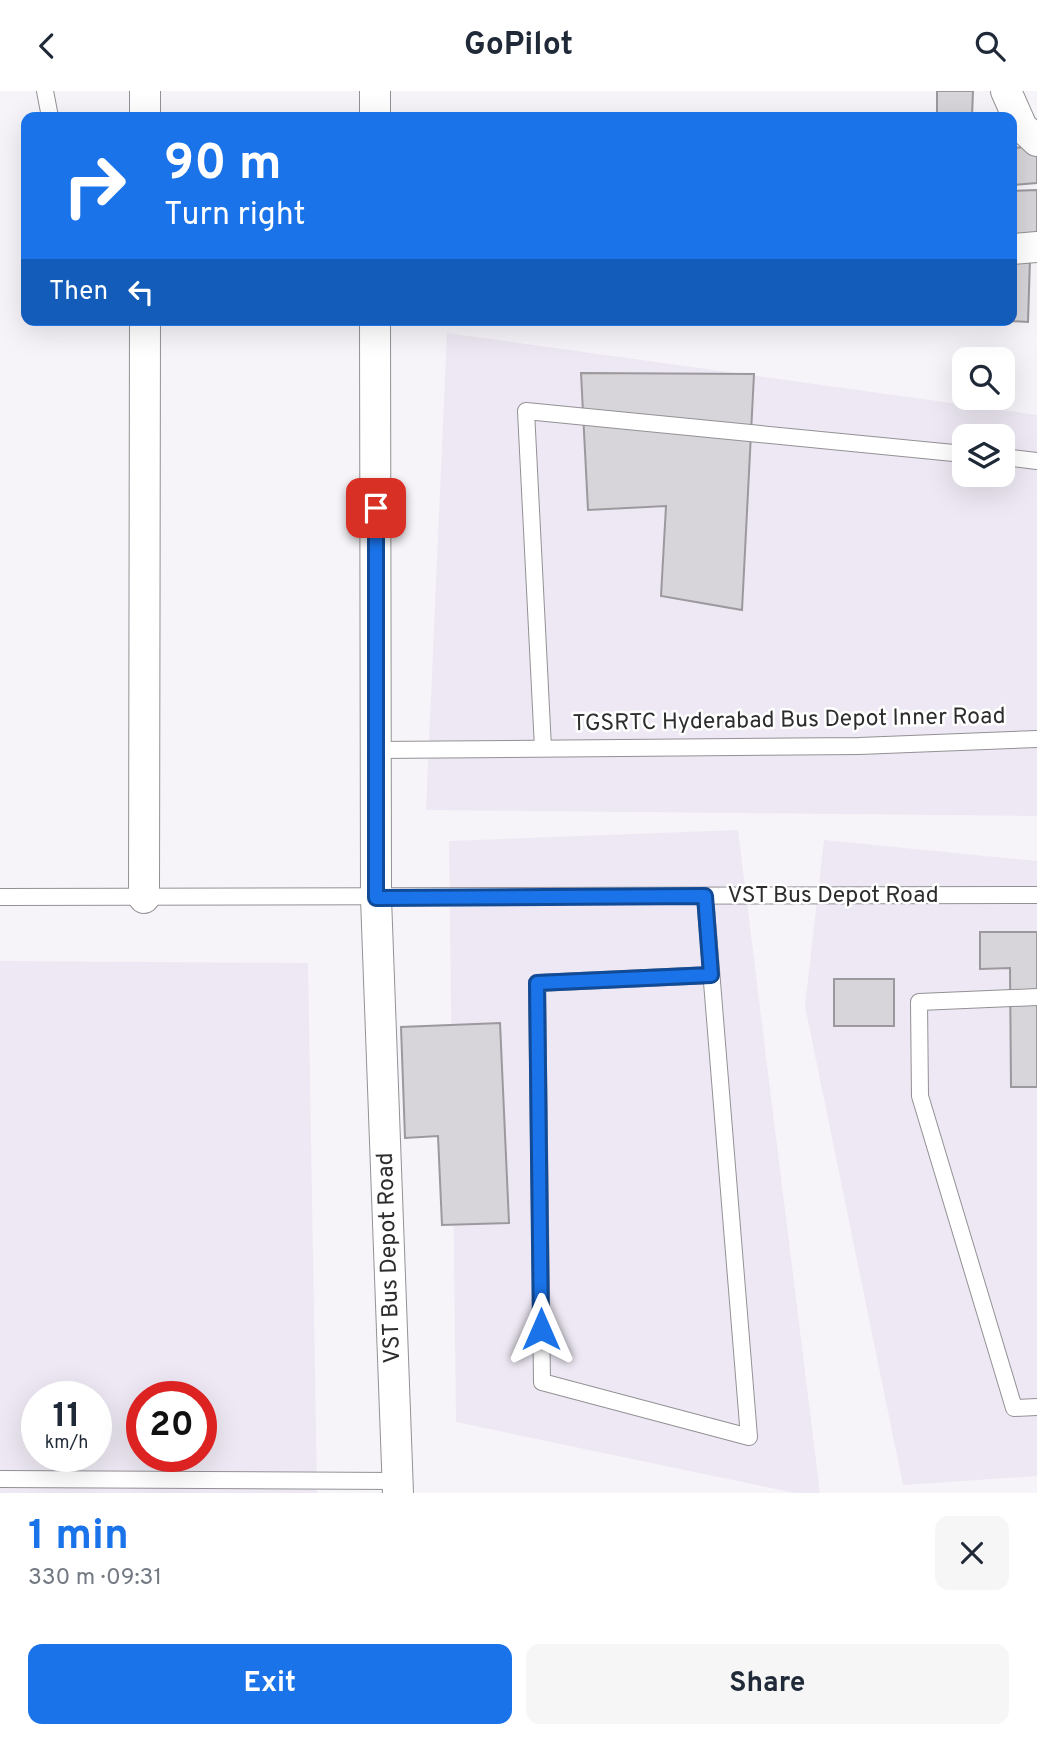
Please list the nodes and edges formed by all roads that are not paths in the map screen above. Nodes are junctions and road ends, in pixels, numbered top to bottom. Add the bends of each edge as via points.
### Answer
1 (44, 91) edge
2 (145, 91) edge
3 (375, 91) edge
4 (1006, 91) edge
5 (49, 112) edge
6 (145, 112) edge
7 (375, 112) edge
8 (1027, 130) edge
9 (1037, 247) edge
10 (1017, 249) edge
11 (145, 326) edge
12 (375, 326) edge
13 (952, 453) edge
14 (1015, 458) edge
15 (1037, 461) edge
16 (1037, 739) edge
17 (543, 748) junction
18 (376, 750) junction
19 (1037, 895) edge
20 (705, 896) junction
21 (0, 897) edge
22 (144, 898) junction
23 (376, 898) junction
24 (711, 975) junction
25 (1037, 997) edge
26 (1037, 1407) edge
27 (0, 1479) edge
28 (398, 1487) edge

1 - 5 lane
2 - 6 street
3 - 7 street
4 - 8 street
9 - 10 street
11 - 22 street
12 - 18 street
13 - 17 lane, TGSRTC Hyderabad Bus Depot Inner Road via 526,411
14 - 15 lane
16 - 17 lane, TGSRTC Hyderabad Bus Depot Inner Road via 859,746
17 - 18 lane, TGSRTC Hyderabad Bus Depot Inner Road
18 - 23 street
19 - 20 lane, VST Bus Depot Road
20 - 23 lane, VST Bus Depot Road
20 - 24 lane
21 - 22 lane, VST Bus Depot Road
22 - 23 lane, VST Bus Depot Road
23 - 28 street, VST Bus Depot Road
24 - 24 lane via 747,1410 749,1437 542,1382 537,983
25 - 26 lane via 919,1002 920,1096 1014,1408
27 - 28 lane

